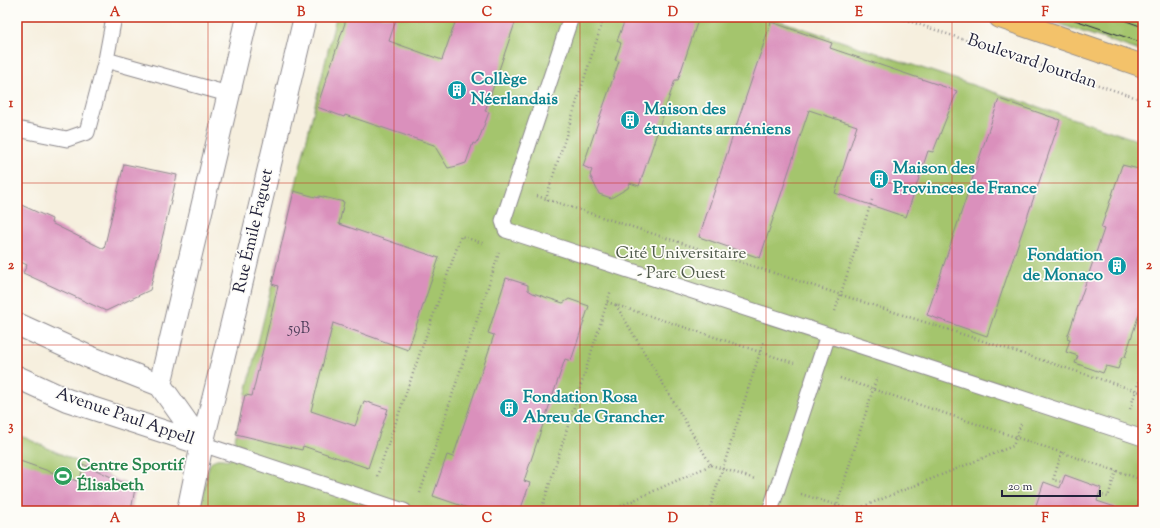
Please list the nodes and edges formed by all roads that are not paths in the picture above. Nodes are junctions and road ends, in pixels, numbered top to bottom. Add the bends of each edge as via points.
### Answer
1 (114, 17) edge
2 (247, 17) edge
3 (305, 17) edge
4 (571, 17) edge
5 (1000, 17) edge
6 (106, 60) junction
7 (1143, 66) edge
8 (228, 94) junction
9 (17, 128) edge
10 (17, 324) edge
11 (828, 335) junction
12 (17, 378) edge
13 (160, 385) junction
14 (1143, 438) edge
15 (202, 444) junction
16 (388, 508) edge
17 (188, 511) edge
18 (404, 511) edge
19 (770, 511) edge

1 - 6 lane
2 - 8 street
3 - 15 street, Rue Émile Faguet
4 - 11 lane via 503,220 506,230
5 - 7 main road, Boulevard Jourdan
6 - 8 lane
6 - 9 lane via 87,132 67,139
8 - 13 street
10 - 13 street
11 - 14 lane
11 - 19 lane
12 - 15 street, Avenue Paul Appell via 67,400
13 - 15 street, Avenue Paul Appell
15 - 16 lane via 369,499
15 - 17 street, Rue Émile Faguet
16 - 18 lane

